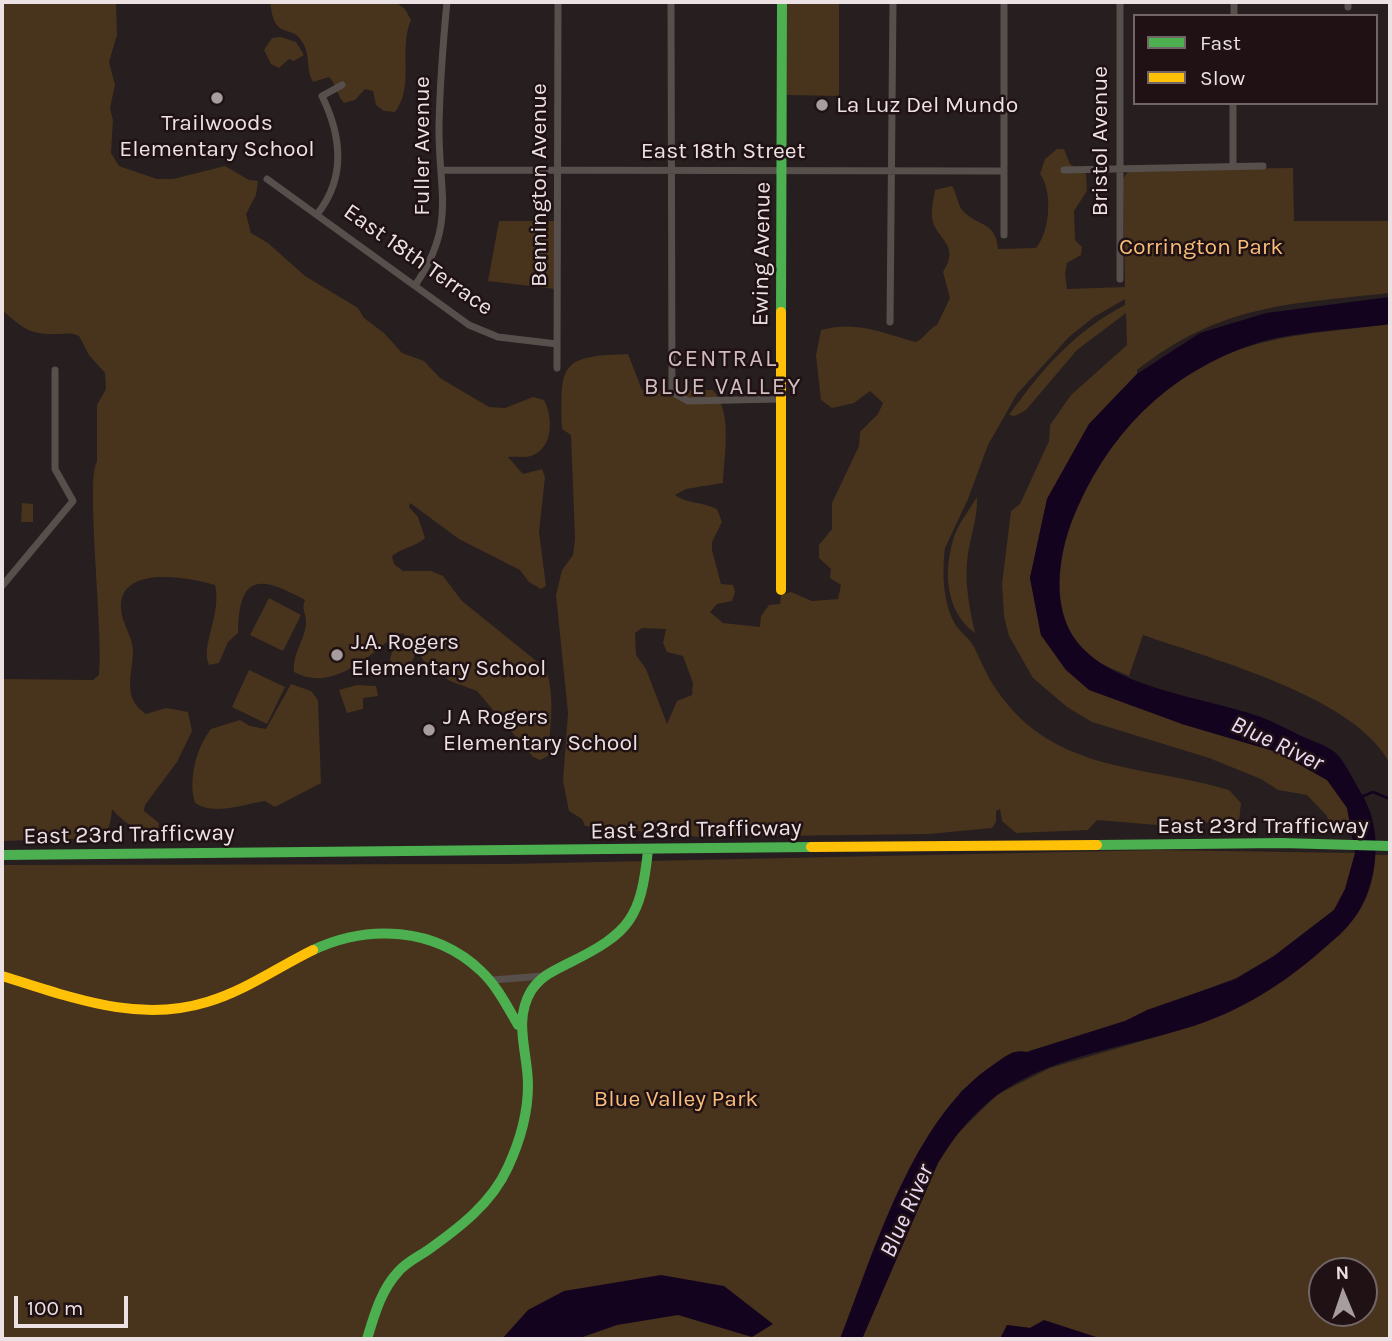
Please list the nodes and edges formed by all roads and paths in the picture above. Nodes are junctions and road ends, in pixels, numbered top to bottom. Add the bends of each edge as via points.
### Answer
1 (447, 2) edge
2 (558, 2) edge
3 (671, 2) edge
4 (782, 2) edge
5 (893, 2) edge
6 (1004, 2) edge
7 (1119, 2) edge
8 (342, 85) dead end
9 (1233, 105) edge
10 (1233, 166) junction
11 (1263, 166) dead end
12 (1120, 168) junction
13 (443, 170) junction
14 (558, 170) junction
15 (671, 170) junction
16 (782, 170) junction
17 (893, 170) junction
18 (1064, 170) dead end
19 (1003, 171) junction
20 (267, 179) dead end
21 (318, 213) junction
22 (1004, 235) dead end
23 (1120, 279) dead end
24 (416, 284) junction
25 (890, 322) dead end
26 (557, 344) junction
27 (557, 368) dead end
28 (55, 370) dead end
29 (779, 400) junction
30 (2, 586) edge
31 (781, 590) dead end
32 (1390, 846) edge
33 (648, 850) junction
34 (2, 855) edge
35 (2, 976) edge
36 (542, 976) junction
37 (493, 980) junction
38 (518, 1025) junction
39 (368, 1339) edge

1 - 13 street, Fuller Avenue via 439,129
2 - 14 street, Bennington Avenue
3 - 15 street
4 - 16 street, Ewing Avenue
5 - 17 street
6 - 19 street
7 - 12 street, Bristol Avenue
8 - 21 street via 322,96 337,137 338,165 332,190
9 - 10 street
10 - 11 street
10 - 12 street
12 - 18 street
12 - 23 street, Bristol Avenue
13 - 14 street, East 18th Street
13 - 24 street, Fuller Avenue via 440,236
14 - 15 street, East 18th Street
14 - 26 street, Bennington Avenue
15 - 16 street, East 18th Street
15 - 29 street via 672,392 688,401
16 - 17 street, East 18th Street
16 - 29 street, Ewing Avenue
17 - 19 street, East 18th Street
17 - 25 street
19 - 22 street
20 - 21 street, East 18th Terrace
21 - 24 street, East 18th Terrace
24 - 26 street, East 18th Terrace via 469,324 498,337
26 - 27 street, Bennington Avenue
28 - 30 street via 55,469 73,501
29 - 31 street, Ewing Avenue
32 - 33 street, East 23rd Trafficway via 1282,843
33 - 34 street, East 23rd Trafficway
33 - 36 street via 639,906 628,923 610,940
35 - 37 street via 117,1009 173,1010 232,995 330,940 360,931 390,931 449,948
36 - 37 street
36 - 38 street
37 - 38 street
38 - 39 street via 527,1063 528,1097 520,1137 505,1174 467,1222 399,1270 376,1309

